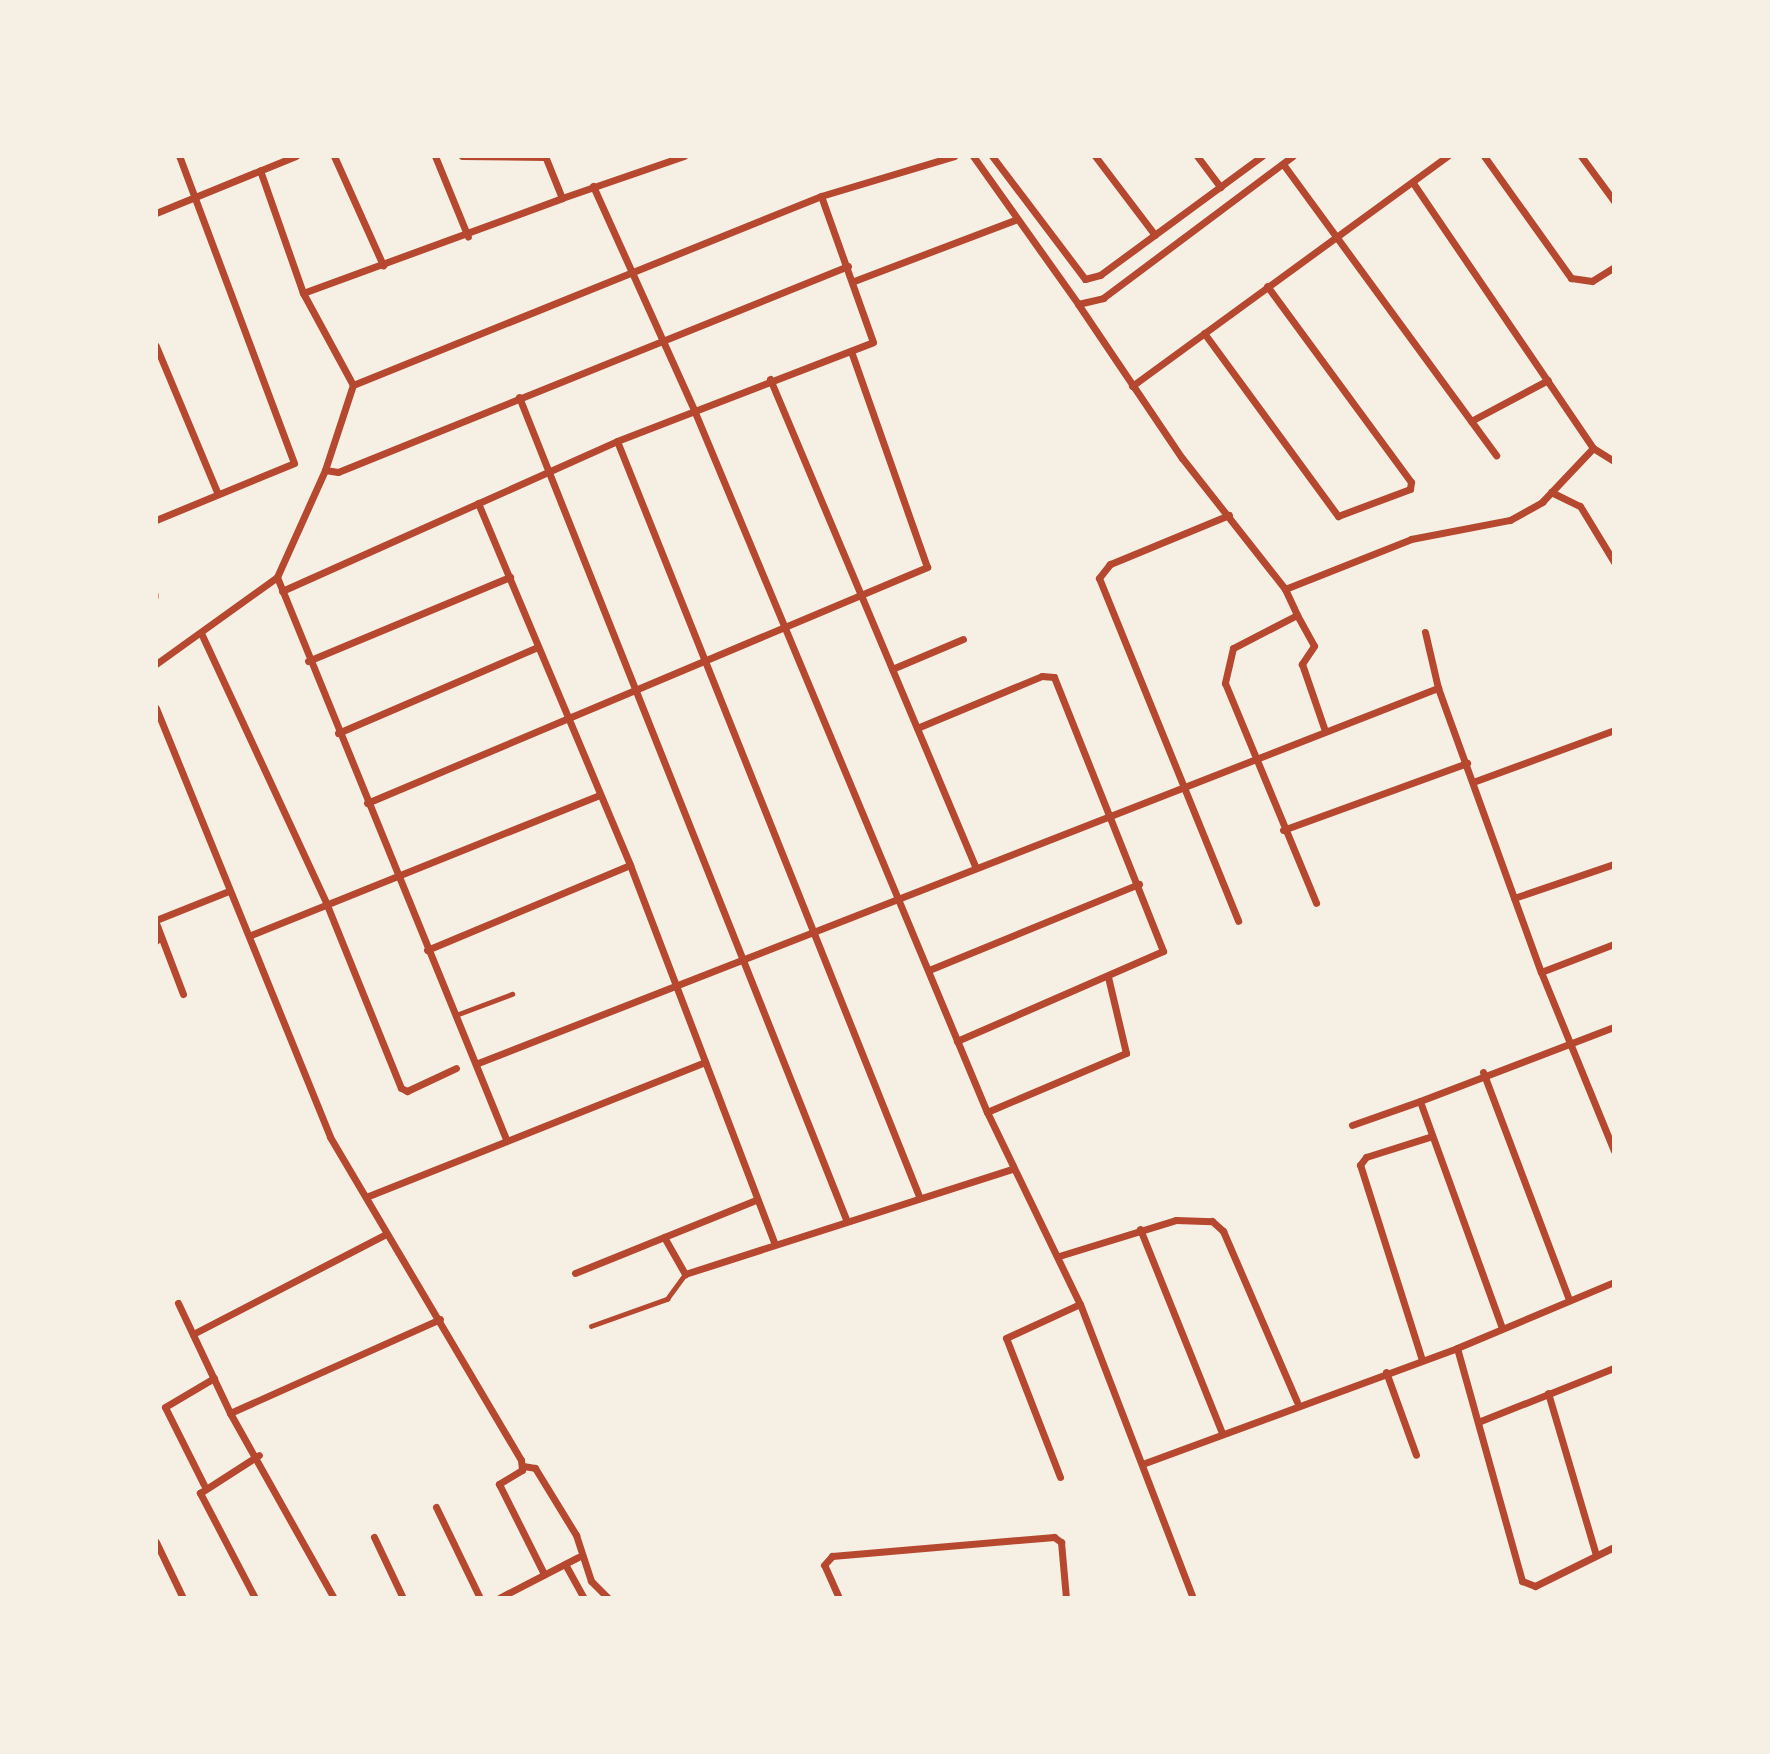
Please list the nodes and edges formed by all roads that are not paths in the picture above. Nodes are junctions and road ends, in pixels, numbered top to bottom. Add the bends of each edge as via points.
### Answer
1 (179, 156) edge
2 (296, 156) edge
3 (334, 156) edge
4 (435, 156) edge
5 (461, 156) edge
6 (545, 156) edge
7 (684, 156) edge
8 (954, 156) edge
9 (973, 156) edge
10 (992, 156) edge
11 (1095, 156) edge
12 (1197, 156) edge
13 (1262, 156) edge
14 (1293, 156) edge
15 (1447, 156) edge
16 (1484, 156) edge
17 (1581, 156) edge
18 (1283, 164) junction
19 (260, 170) junction
20 (1413, 183) junction
21 (593, 186) junction
22 (1220, 187) junction
23 (821, 196) junction
24 (562, 198) junction
25 (193, 201) junction
26 (1614, 201) edge
27 (156, 213) edge
28 (1017, 219) junction
29 (1155, 235) junction
30 (468, 237) junction
31 (1336, 237) junction
32 (383, 265) junction
33 (848, 266) junction
34 (1614, 267) edge
35 (630, 269) junction
36 (854, 281) junction
37 (1267, 286) junction
38 (303, 293) junction
39 (1078, 304) junction
40 (1204, 333) junction
41 (659, 338) junction
42 (156, 346) edge
43 (851, 351) junction
44 (770, 379) junction
45 (1548, 380) junction
46 (353, 385) junction
47 (1132, 386) junction
48 (519, 397) junction
49 (694, 410) junction
50 (1471, 421) junction
51 (618, 441) junction
52 (1593, 448) junction
53 (1496, 455) dead end
54 (1613, 457) edge
55 (325, 470) junction
56 (546, 472) junction
57 (1551, 492) junction
58 (218, 494) junction
59 (478, 503) junction
60 (1229, 515) junction
61 (156, 520) edge
62 (1614, 562) edge
63 (277, 577) junction
64 (510, 577) junction
65 (1285, 589) junction
66 (282, 591) junction
67 (862, 597) junction
68 (1297, 615) junction
69 (784, 628) junction
70 (1425, 632) dead end
71 (201, 633) junction
72 (962, 639) dead end
73 (538, 647) junction
74 (708, 660) junction
75 (308, 661) junction
76 (156, 664) edge
77 (892, 669) junction
78 (1438, 688) junction
79 (634, 691) junction
80 (156, 708) edge
81 (565, 720) junction
82 (917, 728) junction
83 (1324, 728) junction
84 (1614, 730) edge
85 (338, 733) junction
86 (1252, 758) junction
87 (1467, 763) junction
88 (1473, 782) junction
89 (1182, 786) junction
90 (599, 794) junction
91 (367, 803) junction
92 (1109, 813) junction
93 (1283, 830) junction
94 (1614, 864) edge
95 (630, 865) junction
96 (975, 866) junction
97 (396, 876) junction
98 (1139, 884) junction
99 (229, 891) junction
100 (895, 898) junction
101 (1514, 898) junction
102 (1316, 903) dead end
103 (327, 905) junction
104 (1238, 921) dead end
105 (156, 922) edge
106 (816, 929) junction
107 (251, 935) junction
108 (159, 940) edge
109 (1614, 944) edge
110 (427, 950) junction
111 (743, 958) junction
112 (929, 970) junction
113 (1541, 972) junction
114 (1108, 977) junction
115 (675, 985) junction
116 (183, 994) dead end
117 (512, 994) dead end
118 (456, 1015) junction
119 (1614, 1027) edge
120 (957, 1041) junction
121 (1568, 1041) junction
122 (705, 1062) junction
123 (478, 1063) junction
124 (456, 1068) dead end
125 (1483, 1072) junction
126 (1420, 1101) junction
127 (987, 1112) junction
128 (1352, 1125) dead end
129 (1429, 1137) junction
130 (506, 1139) junction
131 (1614, 1151) edge
132 (1012, 1169) junction
133 (366, 1196) junction
134 (919, 1196) junction
135 (756, 1200) junction
136 (846, 1219) junction
137 (1140, 1229) junction
138 (384, 1235) junction
139 (664, 1237) junction
140 (775, 1244) junction
141 (1059, 1256) junction
142 (575, 1273) dead end
143 (685, 1274) junction
144 (1614, 1282) edge
145 (1569, 1300) junction
146 (178, 1303) dead end
147 (1080, 1304) junction
148 (440, 1319) junction
149 (591, 1326) dead end
150 (1502, 1328) junction
151 (193, 1334) junction
152 (1457, 1348) junction
153 (1422, 1360) junction
154 (1614, 1368) edge
155 (1386, 1372) junction
156 (214, 1378) junction
157 (1548, 1392) junction
158 (1297, 1402) junction
159 (230, 1412) junction
160 (1478, 1422) junction
161 (1222, 1432) junction
162 (258, 1455) junction
163 (1416, 1455) dead end
164 (1145, 1463) junction
165 (523, 1466) junction
166 (1060, 1477) dead end
167 (204, 1485) junction
168 (436, 1507) dead end
169 (374, 1537) dead end
170 (156, 1542) edge
171 (1614, 1547) edge
172 (1596, 1555) junction
173 (578, 1557) junction
174 (565, 1564) junction
175 (544, 1574) junction
176 (183, 1598) edge
177 (255, 1598) edge
178 (334, 1598) edge
179 (403, 1598) edge
180 (480, 1598) edge
181 (499, 1598) edge
182 (584, 1598) edge
183 (608, 1598) edge
184 (839, 1598) edge
185 (1066, 1598) edge
186 (1193, 1598) edge

1 - 25 street
2 - 19 street
3 - 32 street
4 - 30 street
5 - 6 street
6 - 24 street
7 - 21 street
8 - 23 street
9 - 28 street
10 - 29 street via 1085,279
11 - 29 street
12 - 22 street
13 - 22 street
14 - 18 street
15 - 20 street
16 - 34 street via 1571,278 1584,284
17 - 26 street
18 - 31 street
18 - 39 street via 1103,298
19 - 25 street
19 - 38 street
20 - 31 street
20 - 45 street
21 - 24 street
21 - 35 street
22 - 29 street
23 - 33 street
23 - 35 street
24 - 30 street
25 - 27 street
25 - 58 street via 294,463
28 - 36 street
28 - 39 street
30 - 32 street
31 - 37 street
31 - 50 street
32 - 38 street
33 - 36 street
33 - 41 street
35 - 41 street
35 - 46 street
36 - 43 street via 874,338
37 - 40 street
37 - 40 street via 1410,489 1338,516
38 - 46 street
39 - 47 street
40 - 47 street
41 - 48 street
41 - 49 street
42 - 58 street
43 - 44 street
43 - 67 street via 928,558 923,570
44 - 49 street
44 - 67 street
45 - 50 street
45 - 52 street
46 - 55 street
47 - 60 street
48 - 55 street via 338,472
48 - 56 street
49 - 51 street
49 - 69 street
50 - 53 street
51 - 56 street
51 - 74 street
52 - 54 street
52 - 57 street
55 - 63 street
56 - 59 street
56 - 79 street
57 - 62 street via 1580,506
57 - 65 street via 1510,520 1411,538
58 - 61 street
59 - 64 street
59 - 66 street
60 - 65 street
60 - 89 street via 1110,564 1099,578
63 - 66 street
63 - 71 street
64 - 73 street
64 - 75 street
65 - 68 street
66 - 75 street
67 - 69 street
67 - 77 street
68 - 83 street via 1314,646 1302,664
68 - 86 street via 1227,655 1225,683
69 - 74 street
69 - 100 street
70 - 78 street
71 - 76 street
71 - 103 street
72 - 77 street
73 - 81 street
73 - 85 street
74 - 79 street
74 - 106 street
75 - 85 street
77 - 82 street
78 - 83 street
78 - 87 street
79 - 81 street
79 - 111 street
80 - 99 street
81 - 90 street
81 - 91 street
82 - 92 street via 1048,674
82 - 96 street
83 - 86 street
84 - 88 street
85 - 91 street
86 - 89 street
86 - 93 street
87 - 88 street
87 - 93 street
88 - 101 street
89 - 92 street
89 - 104 street
90 - 95 street
90 - 97 street
91 - 97 street
92 - 96 street
92 - 98 street
93 - 102 street
94 - 101 street
95 - 110 street
95 - 115 street
96 - 100 street
97 - 103 street
97 - 110 street
98 - 112 street
98 - 114 street via 1161,955
99 - 105 street
99 - 107 street
100 - 106 street
100 - 112 street
101 - 113 street
103 - 107 street
103 - 124 street via 401,1088 407,1091
105 - 108 street
106 - 111 street
106 - 134 street
107 - 133 street via 325,1125
108 - 116 street
109 - 113 street
110 - 118 street
111 - 115 street
111 - 136 street
112 - 120 street
113 - 121 street
114 - 120 street
114 - 127 street via 1126,1053
115 - 122 street
115 - 123 street
117 - 118 lane
118 - 123 street
119 - 121 street
120 - 127 street
121 - 125 street
121 - 131 street
122 - 130 street
122 - 135 street
123 - 130 street
125 - 126 street
125 - 145 street
126 - 128 street
126 - 129 street
127 - 132 street
129 - 150 street
129 - 153 street via 1366,1157 1360,1165
130 - 133 street
132 - 134 street
132 - 141 street
133 - 138 street
134 - 136 street
135 - 139 street
135 - 140 street
136 - 140 street
137 - 141 street
137 - 158 street via 1196,1217 1223,1231
137 - 161 street
138 - 148 street
138 - 151 street
139 - 142 street
139 - 143 street
140 - 143 street
141 - 147 street
143 - 149 lane via 667,1299
144 - 145 street
145 - 150 street
146 - 151 street
147 - 164 street
147 - 166 street via 1006,1338
148 - 159 street
148 - 165 street
150 - 152 street
151 - 156 street
152 - 153 street
152 - 160 street
153 - 155 street
154 - 157 street
155 - 158 street
155 - 163 street
156 - 159 street
156 - 167 street via 165,1407
157 - 160 street
157 - 172 street
158 - 161 street
159 - 162 street
160 - 172 street via 1525,1585
161 - 164 street
162 - 167 street
162 - 178 street
164 - 186 street
165 - 173 street via 535,1468 576,1535 582,1548
165 - 175 street via 499,1485
167 - 177 street via 200,1493
168 - 180 street
169 - 179 street
170 - 176 street
171 - 172 street
173 - 174 street
173 - 183 street
174 - 175 street
174 - 182 street
175 - 181 street
184 - 185 street via 824,1564 832,1556 1054,1537 1060,1542

